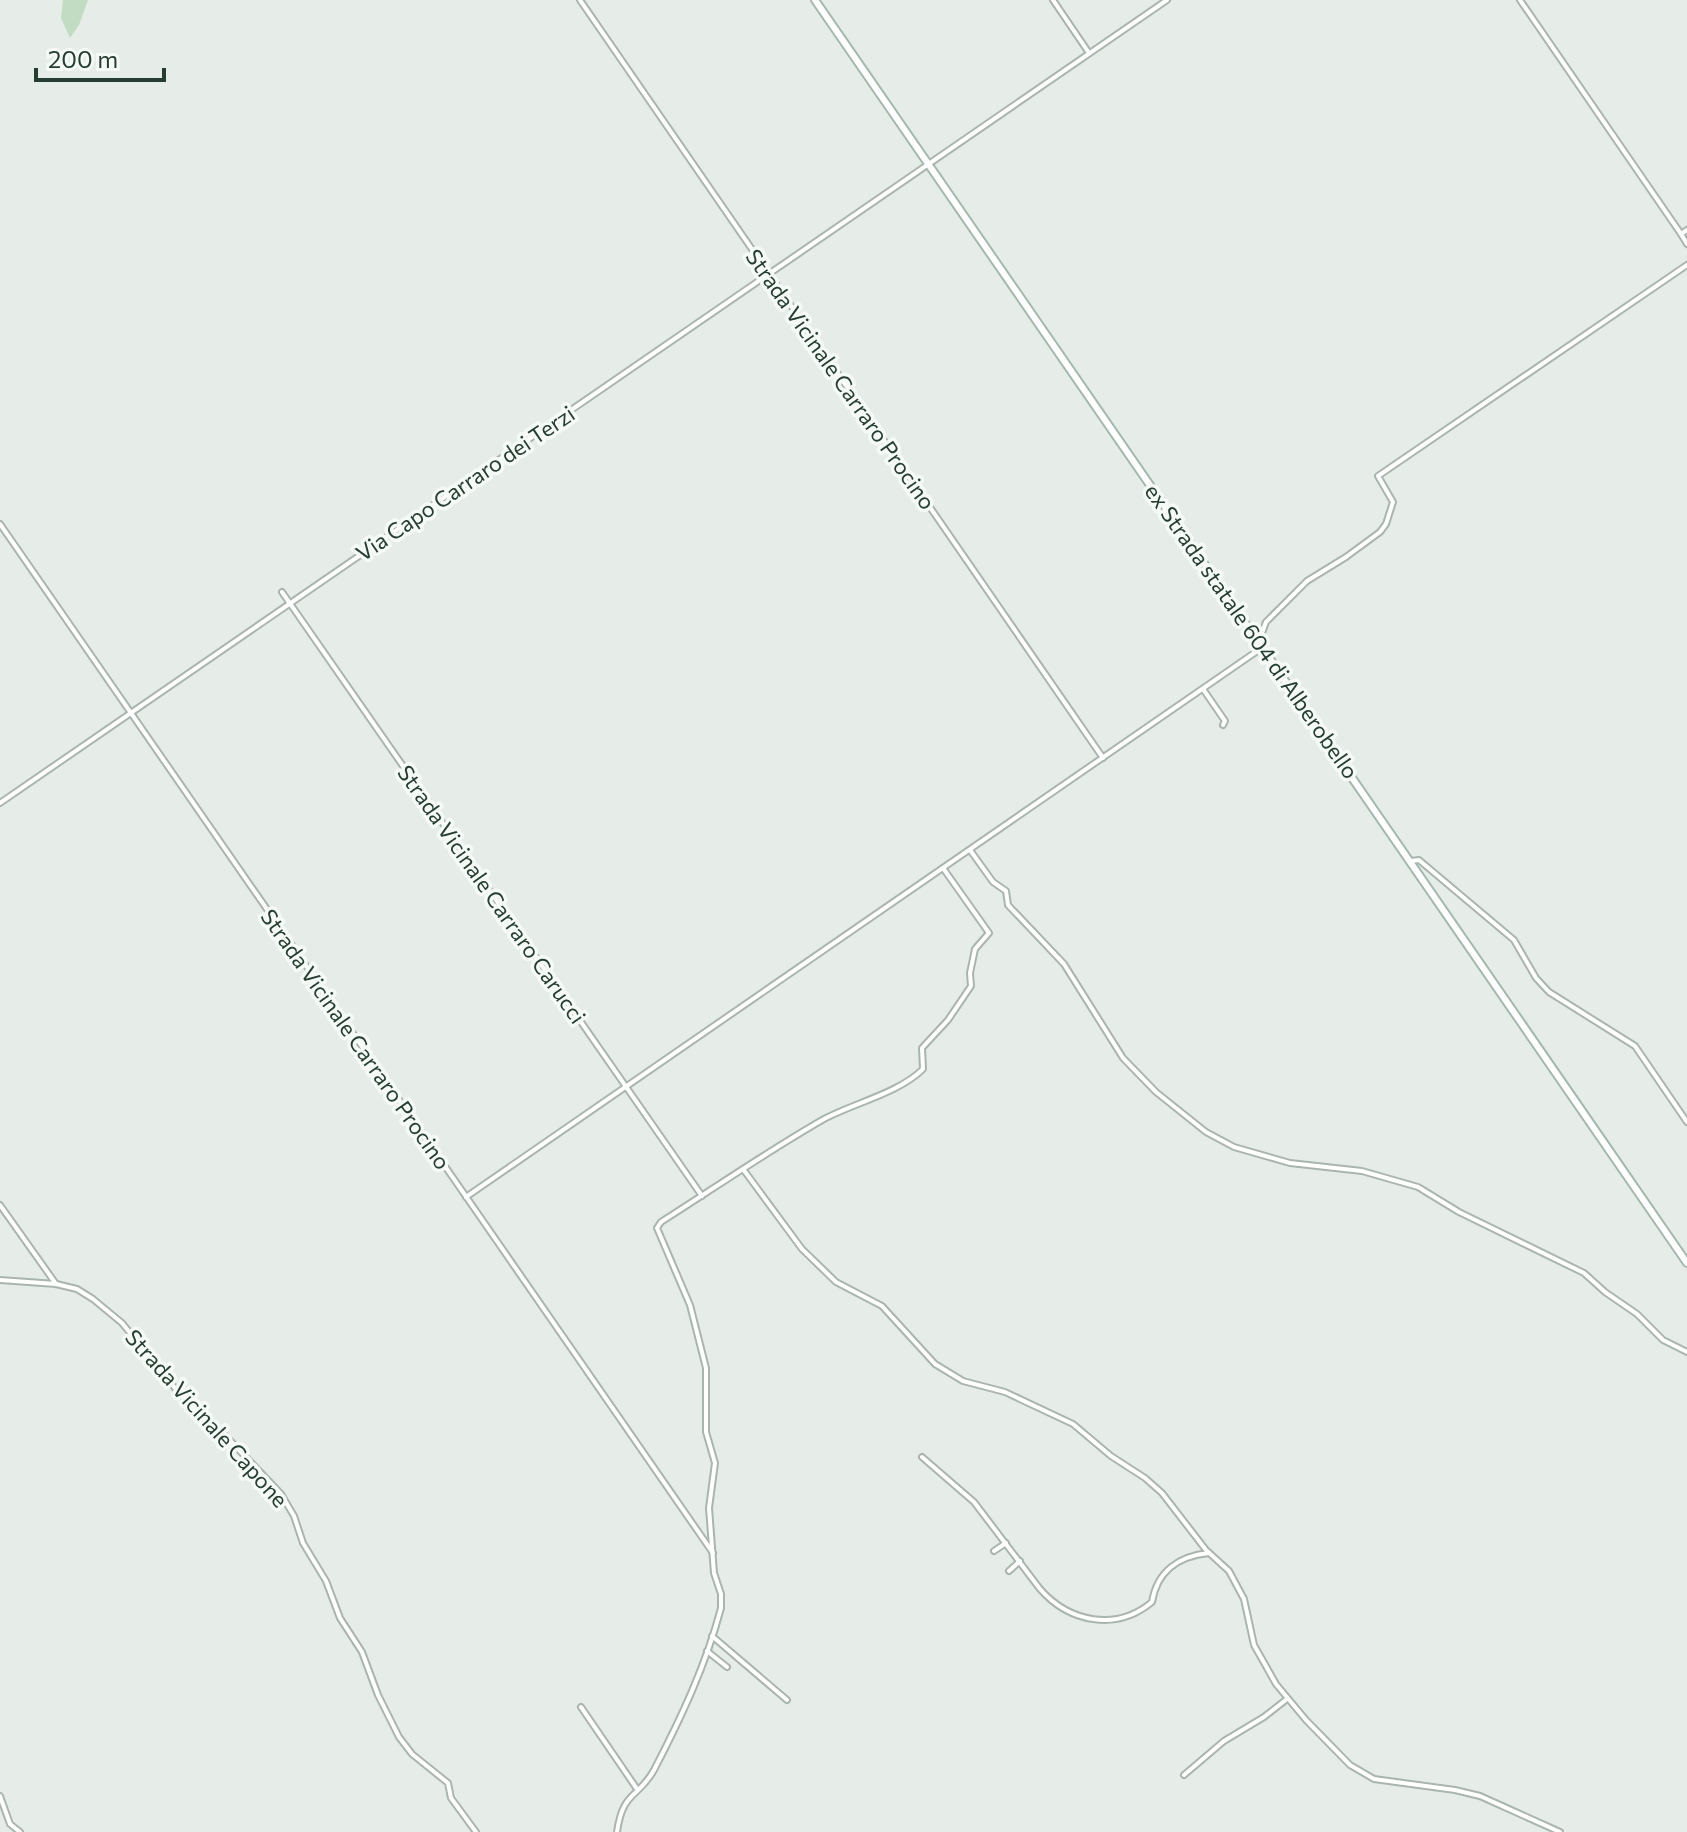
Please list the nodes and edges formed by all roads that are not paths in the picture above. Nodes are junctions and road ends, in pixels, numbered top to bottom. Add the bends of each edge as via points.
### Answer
1 (580, 0) edge
2 (815, 0) edge
3 (1053, 0) edge
4 (1167, 0) edge
5 (1520, 0) edge
6 (1089, 53) junction
7 (929, 163) junction
8 (1687, 230) edge
9 (1681, 234) junction
10 (1687, 244) edge
11 (1687, 265) edge
12 (769, 274) junction
13 (0, 524) edge
14 (282, 592) dead end
15 (290, 603) junction
16 (1261, 644) junction
17 (1203, 689) junction
18 (131, 713) junction
19 (1223, 725) dead end
20 (1103, 758) junction
21 (0, 803) edge
22 (970, 850) junction
23 (1411, 861) junction
24 (943, 868) junction
25 (625, 1087) junction
26 (1687, 1122) edge
27 (743, 1169) junction
28 (702, 1196) junction
29 (466, 1197) junction
30 (0, 1205) edge
31 (1687, 1263) edge
32 (0, 1280) edge
33 (56, 1284) junction
34 (1687, 1352) edge
35 (922, 1457) dead end
36 (1006, 1543) junction
37 (994, 1551) dead end
38 (713, 1553) junction
39 (1209, 1553) junction
40 (1020, 1561) junction
41 (1009, 1571) dead end
42 (712, 1636) junction
43 (707, 1651) junction
44 (727, 1667) dead end
45 (1287, 1699) junction
46 (787, 1700) dead end
47 (581, 1707) dead end
48 (1184, 1775) dead end
49 (637, 1789) junction
50 (0, 1796) edge
51 (20, 1832) edge
52 (476, 1832) edge
53 (617, 1832) edge
54 (1560, 1832) edge

1 - 12 street, Strada Vicinale Carraro Procino
2 - 7 main road, ex Strada statale 604 di Alberobello
3 - 6 street
4 - 6 street, Via Capo Carraro dei Terzi
5 - 9 street
6 - 7 street, Via Capo Carraro dei Terzi
7 - 12 street, Via Capo Carraro dei Terzi
7 - 16 main road, ex Strada statale 604 di Alberobello
8 - 9 street
9 - 10 street
11 - 16 street via 1378,476 1393,498 1383,529 1307,581 1266,622
12 - 15 street, Via Capo Carraro dei Terzi
12 - 20 street, Strada Vicinale Carraro Procino
13 - 18 street, Strada Vicinale Carraro Procino
14 - 15 street, Strada Vicinale Carraro Carucci
15 - 18 street, Via Capo Carraro dei Terzi
15 - 25 street, Strada Vicinale Carraro Carucci
16 - 17 street
16 - 23 main road, ex Strada statale 604 di Alberobello
17 - 19 street
17 - 20 street
18 - 21 street, Via Capo Carraro dei Terzi
18 - 29 street, Strada Vicinale Carraro Procino
20 - 22 street
22 - 24 street
22 - 34 street via 1006,891 1008,905 1064,964 1132,1068 1206,1132 1230,1146 1290,1163 1362,1171 1418,1187 1584,1273 1663,1340
23 - 26 street via 1419,860 1514,940 1549,992 1635,1046
23 - 31 main road, ex Strada statale 604 di Alberobello
24 - 25 street
24 - 27 street via 989,933 975,949 971,986 922,1048 923,1069 826,1118
25 - 28 street, Strada Vicinale Carraro Carucci
25 - 29 street
27 - 28 street
27 - 39 street via 802,1249 836,1282 882,1306 935,1364 963,1381 1012,1395 1080,1428 1162,1493
28 - 38 street via 657,1228 690,1305 706,1368 706,1432 715,1463 709,1508
29 - 38 street, Strada Vicinale Carraro Procino
30 - 33 street
32 - 33 street, Strada Vicinale Capone
33 - 52 street, Strada Vicinale Capone via 77,1289 122,1323 179,1393 281,1494 399,1737 448,1783 451,1798
35 - 36 street via 970,1498
36 - 37 street
36 - 40 street
38 - 42 street via 721,1601
39 - 40 street via 1167,1568 1152,1602 1110,1621 1063,1610
39 - 45 street via 1227,1567 1238,1587 1256,1652
40 - 41 street
42 - 43 street
42 - 46 street
43 - 44 street
43 - 49 street via 683,1714
45 - 48 street
45 - 54 street via 1346,1762 1369,1777 1467,1792
47 - 49 street
49 - 53 street via 622,1807
50 - 51 street via 10,1824

